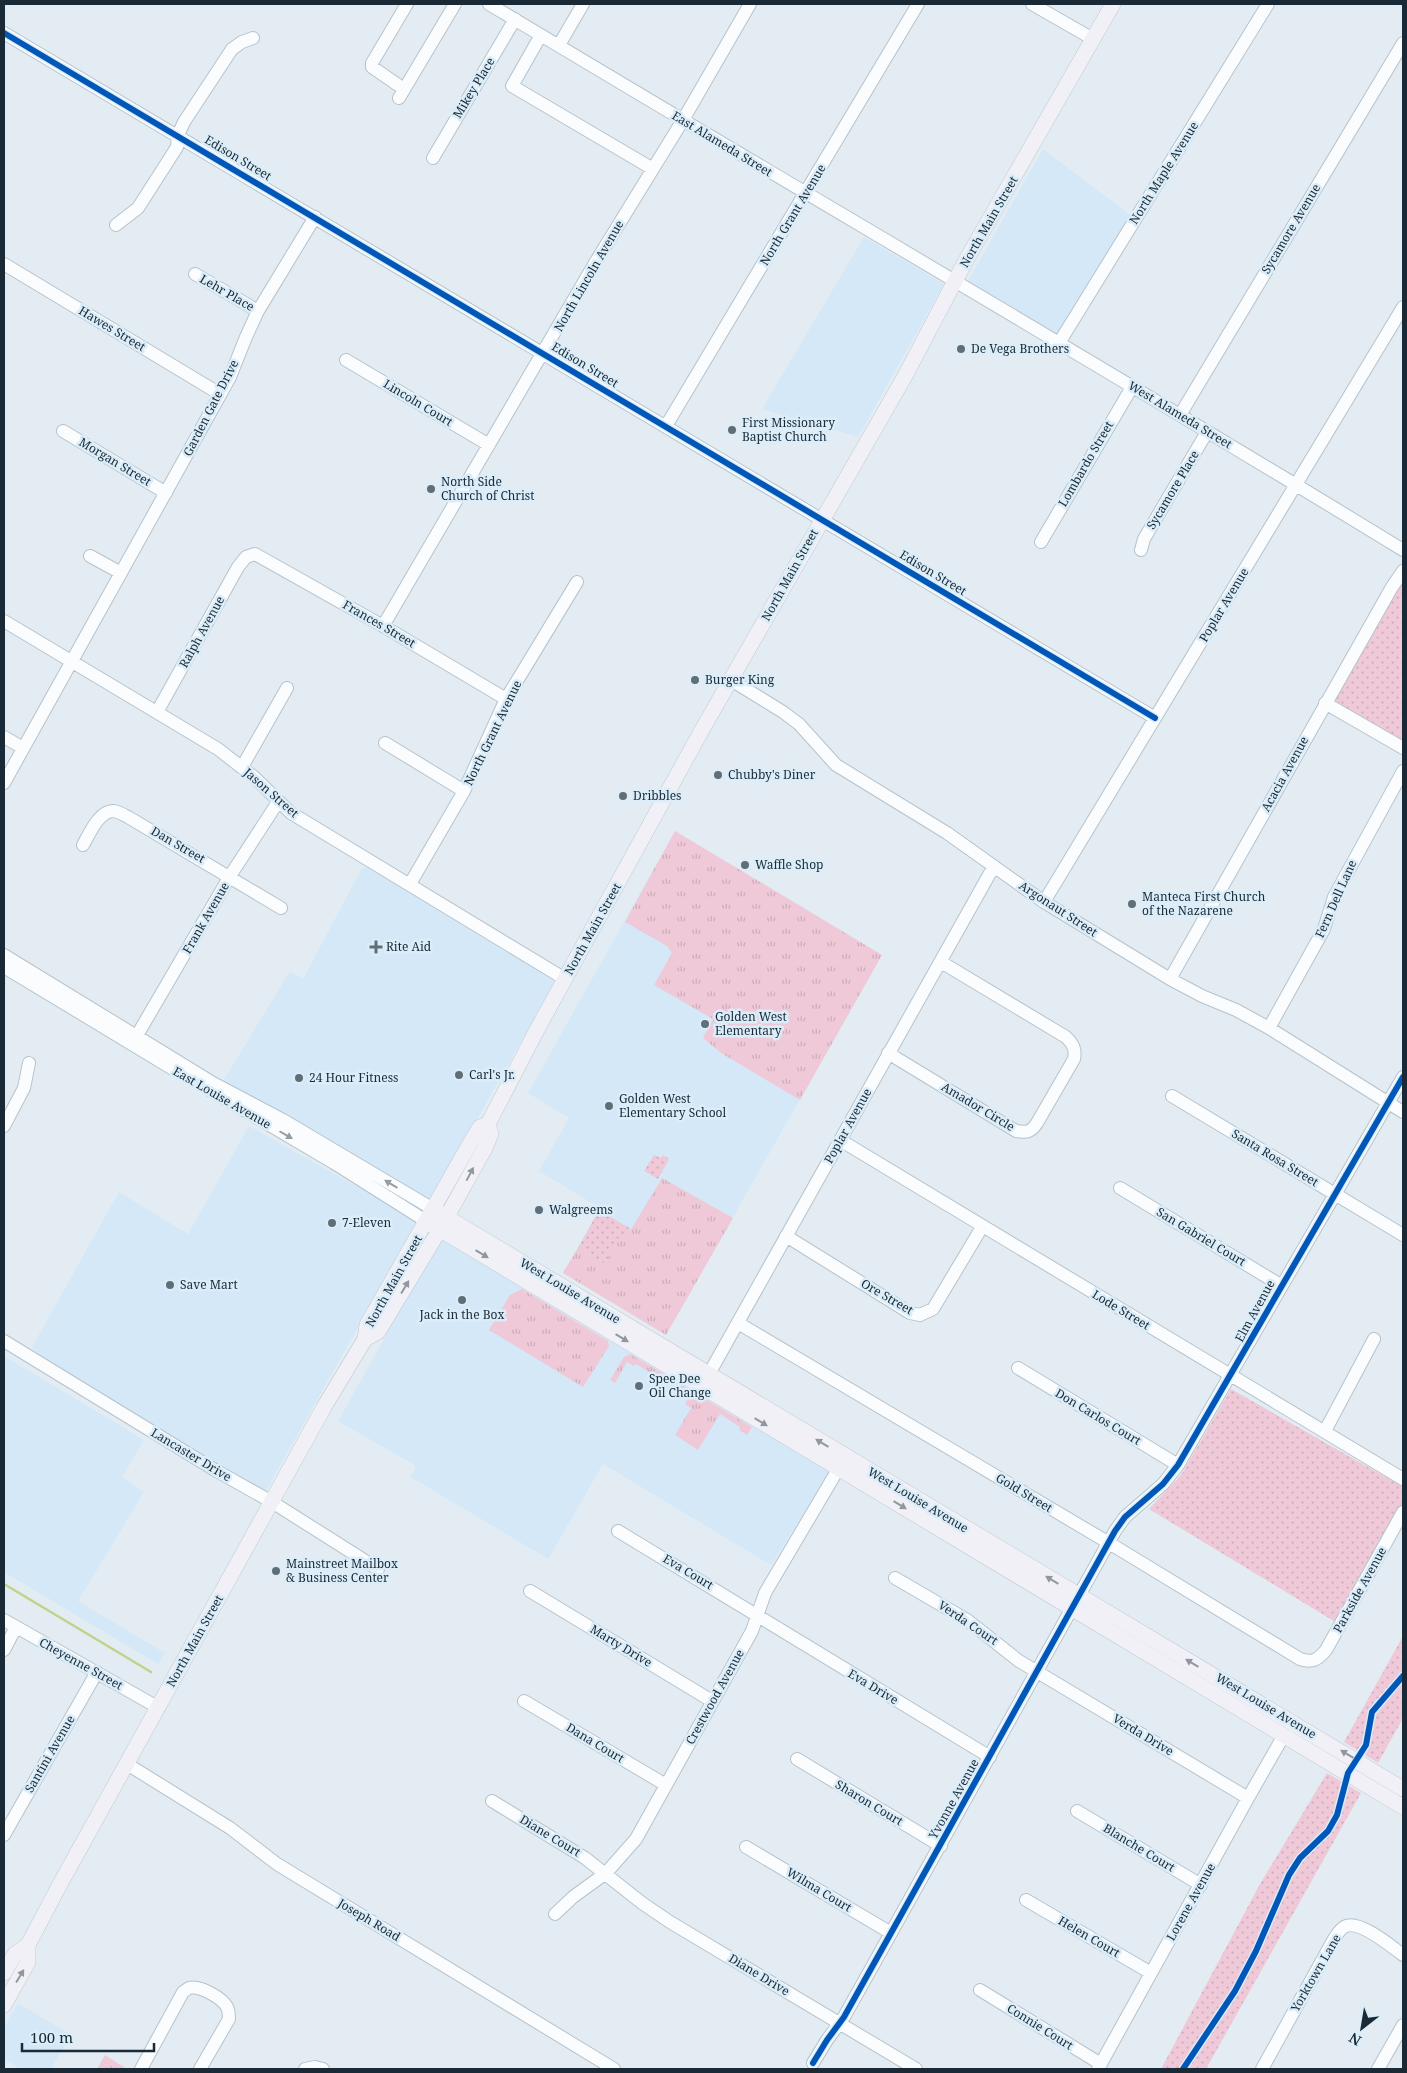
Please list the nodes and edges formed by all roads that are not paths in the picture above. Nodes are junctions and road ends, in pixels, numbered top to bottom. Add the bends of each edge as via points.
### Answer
1 (407, 4) edge
2 (455, 4) edge
3 (489, 4) edge
4 (583, 4) edge
5 (750, 4) edge
6 (918, 4) edge
7 (1032, 4) edge
8 (1114, 4) edge
9 (1268, 4) edge
10 (515, 19) junction
11 (4, 33) edge
12 (541, 35) junction
13 (253, 38) dead end
14 (1093, 39) junction
15 (1403, 43) edge
16 (559, 46) junction
17 (398, 85) dead end
18 (399, 98) dead end
19 (683, 120) junction
20 (178, 135) junction
21 (433, 158) dead end
22 (653, 169) junction
23 (806, 193) junction
24 (315, 217) junction
25 (116, 225) dead end
26 (4, 264) edge
27 (195, 274) dead end
28 (956, 282) junction
29 (1403, 308) edge
30 (258, 311) junction
31 (1059, 343) junction
32 (544, 353) junction
33 (346, 360) dead end
34 (1132, 386) junction
35 (220, 394) junction
36 (1180, 415) junction
37 (666, 426) junction
38 (63, 431) dead end
39 (1208, 432) junction
40 (489, 445) junction
41 (1296, 485) junction
42 (166, 493) junction
43 (822, 519) junction
44 (1041, 542) dead end
45 (1141, 550) dead end
46 (1403, 550) edge
47 (250, 555) joint
48 (90, 556) dead end
49 (1403, 571) edge
50 (121, 573) junction
51 (577, 582) dead end
52 (4, 621) edge
53 (383, 626) junction
54 (72, 662) junction
55 (731, 680) junction
56 (287, 688) dead end
57 (506, 699) junction
58 (1325, 703) junction
59 (156, 712) junction
60 (1155, 718) junction
61 (4, 737) edge
62 (385, 743) dead end
63 (23, 748) junction
64 (1403, 748) edge
65 (242, 767) junction
66 (1403, 771) edge
67 (4, 783) edge
68 (464, 791) junction
69 (278, 802) junction
70 (83, 845) dead end
71 (994, 866) junction
72 (230, 876) junction
73 (410, 884) junction
74 (1044, 902) junction
75 (281, 908) dead end
76 (4, 955) edge
77 (941, 962) junction
78 (4, 967) edge
79 (565, 979) junction
80 (1170, 979) junction
81 (1268, 1028) junction
82 (134, 1040) junction
83 (888, 1053) junction
84 (29, 1063) dead end
85 (1403, 1077) edge
86 (1172, 1096) dead end
87 (1388, 1102) junction
88 (1403, 1112) edge
89 (488, 1124) junction
90 (4, 1126) edge
91 (840, 1140) junction
92 (1120, 1188) dead end
93 (1334, 1194) junction
94 (430, 1215) junction
95 (444, 1223) junction
96 (982, 1227) junction
97 (1403, 1235) edge
98 (786, 1236) junction
99 (1282, 1286) junction
100 (738, 1323) junction
101 (365, 1339) junction
102 (1374, 1339) dead end
103 (4, 1341) edge
104 (1018, 1368) dead end
105 (1232, 1376) junction
106 (705, 1380) junction
107 (1325, 1431) junction
108 (842, 1463) junction
109 (1178, 1465) junction
110 (1403, 1479) edge
111 (272, 1502) junction
112 (1403, 1512) edge
113 (618, 1530) dead end
114 (1109, 1543) junction
115 (378, 1569) dead end
116 (895, 1578) dead end
117 (530, 1591) dead end
118 (1076, 1603) junction
119 (757, 1615) junction
120 (4, 1620) edge
121 (16, 1627) junction
122 (4, 1650) edge
123 (1311, 1662) joint
124 (97, 1672) junction
125 (1038, 1672) junction
126 (712, 1700) junction
127 (524, 1701) dead end
128 (159, 1708) junction
129 (1284, 1735) junction
130 (990, 1757) junction
131 (797, 1760) dead end
132 (127, 1764) junction
133 (666, 1785) junction
134 (1403, 1789) edge
135 (1248, 1798) junction
136 (492, 1801) dead end
137 (1403, 1807) edge
138 (1077, 1811) dead end
139 (4, 1835) edge
140 (941, 1846) junction
141 (746, 1848) dead end
142 (606, 1873) junction
143 (1201, 1885) junction
144 (1026, 1900) dead end
145 (555, 1914) dead end
146 (892, 1933) junction
147 (28, 1945) junction
148 (1398, 1951) edge
149 (4, 1973) edge
150 (1151, 1973) junction
151 (980, 1990) dead end
152 (4, 2006) edge
153 (839, 2024) junction
154 (1403, 2025) edge
155 (813, 2063) dead end
156 (1099, 2067) edge
157 (141, 2069) edge
158 (200, 2069) edge
159 (305, 2069) edge
160 (323, 2069) edge
161 (614, 2069) edge
162 (916, 2069) edge
163 (1262, 2069) edge
164 (1378, 2069) edge

1 - 17 street via 372,63 376,71
2 - 18 street
3 - 10 street, East Alameda Street
4 - 16 street
5 - 19 street, North Lincoln Avenue
6 - 23 street, North Grant Avenue
7 - 14 street
8 - 14 main road, North Main Street
9 - 31 street, North Maple Avenue
10 - 12 street, East Alameda Street
10 - 21 street, Mikey Place
11 - 20 street, Edison Street
12 - 16 street, East Alameda Street
12 - 22 street via 512,86
13 - 20 street via 232,49
14 - 28 main road, North Main Street
15 - 36 street, Sycamore Avenue
16 - 19 street, East Alameda Street
19 - 22 street, North Lincoln Avenue
19 - 23 street, East Alameda Street
20 - 24 street, Edison Street
20 - 25 street via 176,148 138,208
22 - 32 street, North Lincoln Avenue
23 - 28 street, East Alameda Street
23 - 37 street, North Grant Avenue
24 - 30 street, Garden Gate Drive
24 - 32 street, Edison Street
26 - 35 street, Hawes Street
27 - 30 street, Lehr Place
28 - 31 street, West Alameda Street
28 - 43 main road, North Main Street
29 - 41 street, Poplar Avenue
30 - 35 street, Garden Gate Drive
31 - 34 street, West Alameda Street
32 - 37 street, Edison Street
32 - 40 street, North Lincoln Avenue
33 - 40 street, Lincoln Court
34 - 36 street, West Alameda Street
34 - 44 street, Lombardo Street
35 - 42 street, Garden Gate Drive
36 - 39 street, West Alameda Street
37 - 43 street, Edison Street
38 - 42 street, Morgan Street
39 - 41 street, West Alameda Street
39 - 45 street, Sycamore Place via 1144,539
40 - 53 street, North Lincoln Avenue
41 - 46 street, West Alameda Street
41 - 60 street, Poplar Avenue
42 - 50 street, Garden Gate Drive
43 - 55 main road, North Main Street
43 - 60 street, Edison Street
47 - 53 street, Frances Street via 260,555
47 - 59 street, Ralph Avenue via 238,567
48 - 50 street
49 - 58 street, Acacia Avenue
50 - 54 street, Garden Gate Drive
51 - 57 street, North Grant Avenue
52 - 54 street, Jason Street
53 - 57 street, Frances Street
54 - 59 street, Jason Street
54 - 63 street, Garden Gate Drive
55 - 71 street, Argonaut Street via 799,724 836,765
55 - 79 main road, North Main Street
56 - 65 street
57 - 68 street, North Grant Avenue
58 - 64 street
58 - 80 street, Acacia Avenue
59 - 65 street, Jason Street
60 - 74 street, Poplar Avenue
61 - 63 street
62 - 68 street
63 - 67 street, Garden Gate Drive
65 - 69 street, Jason Street
66 - 81 street, Fern Dell Lane via 1334,897 1324,929
68 - 73 street, North Grant Avenue
69 - 72 street, Frank Avenue
69 - 73 street, Jason Street
70 - 72 street, Dan Street via 99,819 106,812 116,811
71 - 74 street, Argonaut Street
71 - 77 street, Poplar Avenue
72 - 75 street, Dan Street
72 - 82 street, Frank Avenue
73 - 79 street, Jason Street
74 - 80 street, Argonaut Street
76 - 82 street, East Louise Avenue
77 - 83 street, Poplar Avenue
77 - 83 street, Amador Circle via 1073,1044 1074,1059 1042,1115 1029,1132 1016,1131
78 - 82 street, East Louise Avenue
79 - 89 main road, North Main Street
80 - 81 street, Argonaut Street
81 - 87 street, Argonaut Street
82 - 94 street, East Louise Avenue via 334,1163
83 - 91 street, Poplar Avenue
84 - 90 street via 24,1088
85 - 87 street, Elm Avenue
86 - 93 street, Santa Rosa Street
87 - 88 street, Argonaut Street
87 - 93 street, Elm Avenue
89 - 94 main road, North Main Street via 480,1127
95 -> 89 main road, North Main Street via 488,1141 491,1134
91 - 96 street, Lode Street
91 - 98 street, Poplar Avenue
92 - 99 street, San Gabriel Court
93 - 97 street, Santa Rosa Street
93 - 99 street, Elm Avenue
94 - 95 main road, East Louise Avenue
94 - 101 main road, North Main Street via 367,1325
101 -> 95 main road, North Main Street via 378,1332
95 - 106 main road, West Louise Avenue
96 - 98 street, Ore Street via 933,1309 920,1315 910,1313
96 - 105 street, Lode Street
98 - 100 street, Poplar Avenue
99 - 105 street, Elm Avenue
100 - 106 street, Poplar Avenue
100 - 114 street, Gold Street
101 - 111 main road, North Main Street
102 - 107 street
103 - 111 street, Lancaster Drive
104 - 109 street, Don Carlos Court
105 - 107 street, Lode Street
105 - 109 street, Elm Avenue
106 - 108 main road, West Louise Avenue
107 - 110 street, Lode Street
108 - 118 main road, West Louise Avenue
108 - 119 street, Crestwood Avenue via 764,1593
109 - 114 street, Elm Avenue via 1162,1484 1124,1517
111 - 115 street, Lancaster Drive
111 - 128 main road, North Main Street
112 - 123 street, Parkside Avenue via 1326,1650
113 - 119 street, Eva Court
114 - 118 street, Yvonne Avenue
114 - 123 street, Gold Street via 1300,1659
116 - 125 street, Verda Court via 967,1620
117 - 126 street, Marty Drive
118 - 125 street, Yvonne Avenue
118 - 129 main road, West Louise Avenue
134 -> 118 main road, West Louise Avenue
119 - 126 street, Crestwood Avenue via 752,1630
119 - 130 street, Eva Drive
120 - 121 street, Cheyenne Street
121 - 122 street
121 - 124 street, Cheyenne Street
124 - 128 street, Cheyenne Street
124 - 139 street, Santini Avenue
125 - 130 street, Yvonne Avenue
125 - 135 street, Verda Drive
126 - 133 street, Crestwood Avenue
127 - 133 street, Dana Court
128 - 132 main road, North Main Street
129 - 135 street, Lorene Avenue
129 - 137 main road, West Louise Avenue
130 - 140 street, Yvonne Avenue
131 - 140 street, Sharon Court
132 - 147 main road, North Main Street
132 - 161 street, Joseph Road via 230,1828 277,1864
133 - 142 street, Crestwood Avenue via 636,1839
135 - 143 street, Lorene Avenue
136 - 142 street, Diane Court
138 - 143 street, Blanche Court
140 - 146 street, Yvonne Avenue
141 - 146 street, Wilma Court
142 - 145 street, Crestwood Avenue
142 - 153 street, Diane Drive via 649,1908
143 - 150 street, Lorene Avenue
144 - 150 street, Helen Court
146 - 153 street, Yvonne Avenue
147 - 149 main road, North Main Street via 15,1954
152 -> 147 main road, North Main Street via 28,1962
148 - 163 street, Yorktown Lane via 1361,1928 1351,1925 1342,1928
150 - 156 street, Lorene Avenue
151 - 156 street, Connie Court
153 - 155 street, Yvonne Avenue
153 - 162 street, Diane Drive
154 - 164 street
157 - 158 street via 183,1992 200,1988 226,2005 229,2019
159 - 160 street

